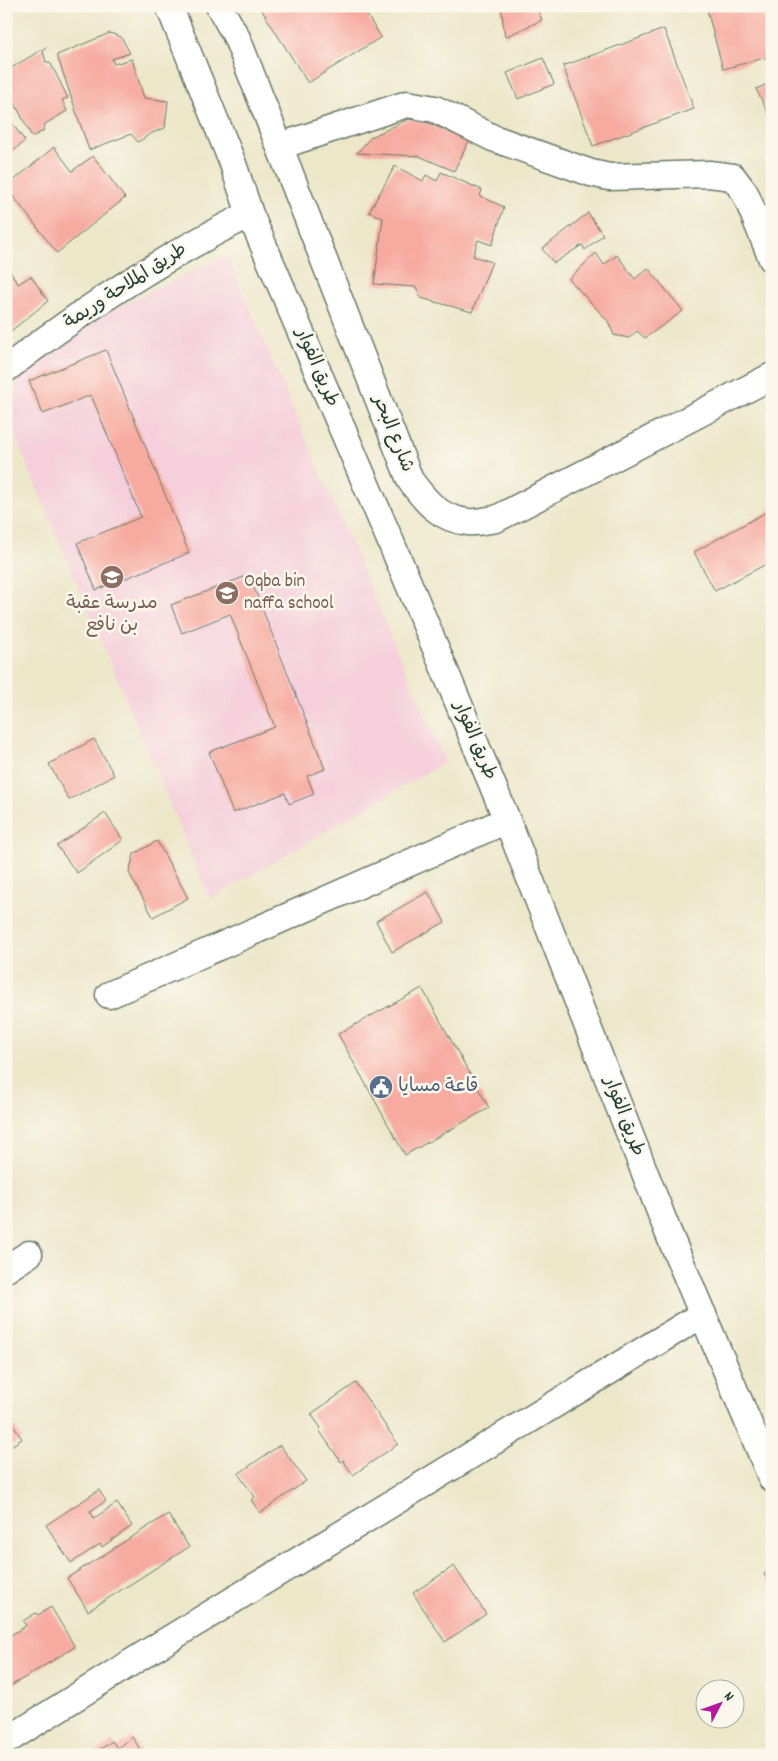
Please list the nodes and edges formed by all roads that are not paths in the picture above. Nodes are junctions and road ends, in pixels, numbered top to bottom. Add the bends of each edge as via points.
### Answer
1 (169, 6) edge
2 (219, 6) edge
3 (280, 146) junction
4 (250, 214) junction
5 (772, 259) edge
6 (6, 369) edge
7 (772, 376) edge
8 (507, 820) junction
9 (109, 995) dead end
10 (29, 1254) dead end
11 (6, 1269) edge
12 (704, 1314) junction
13 (772, 1478) edge
14 (6, 1741) edge

1 - 4 street, طريق الفوار
2 - 3 street, شارع البحر via 237,38
3 - 5 street via 407,104 435,109 493,138 591,173 609,177 709,174 733,177 745,193
3 - 7 street, شارع البحر via 410,480 425,501 446,516 469,522 496,519
4 - 6 street, طريق الملاحة وريمة via 147,270 88,308
4 - 8 street, طريق الفوار
8 - 9 street
8 - 12 street, طريق الفوار via 668,1232
10 - 11 street
12 - 13 street, طريق الفوار
12 - 14 street

